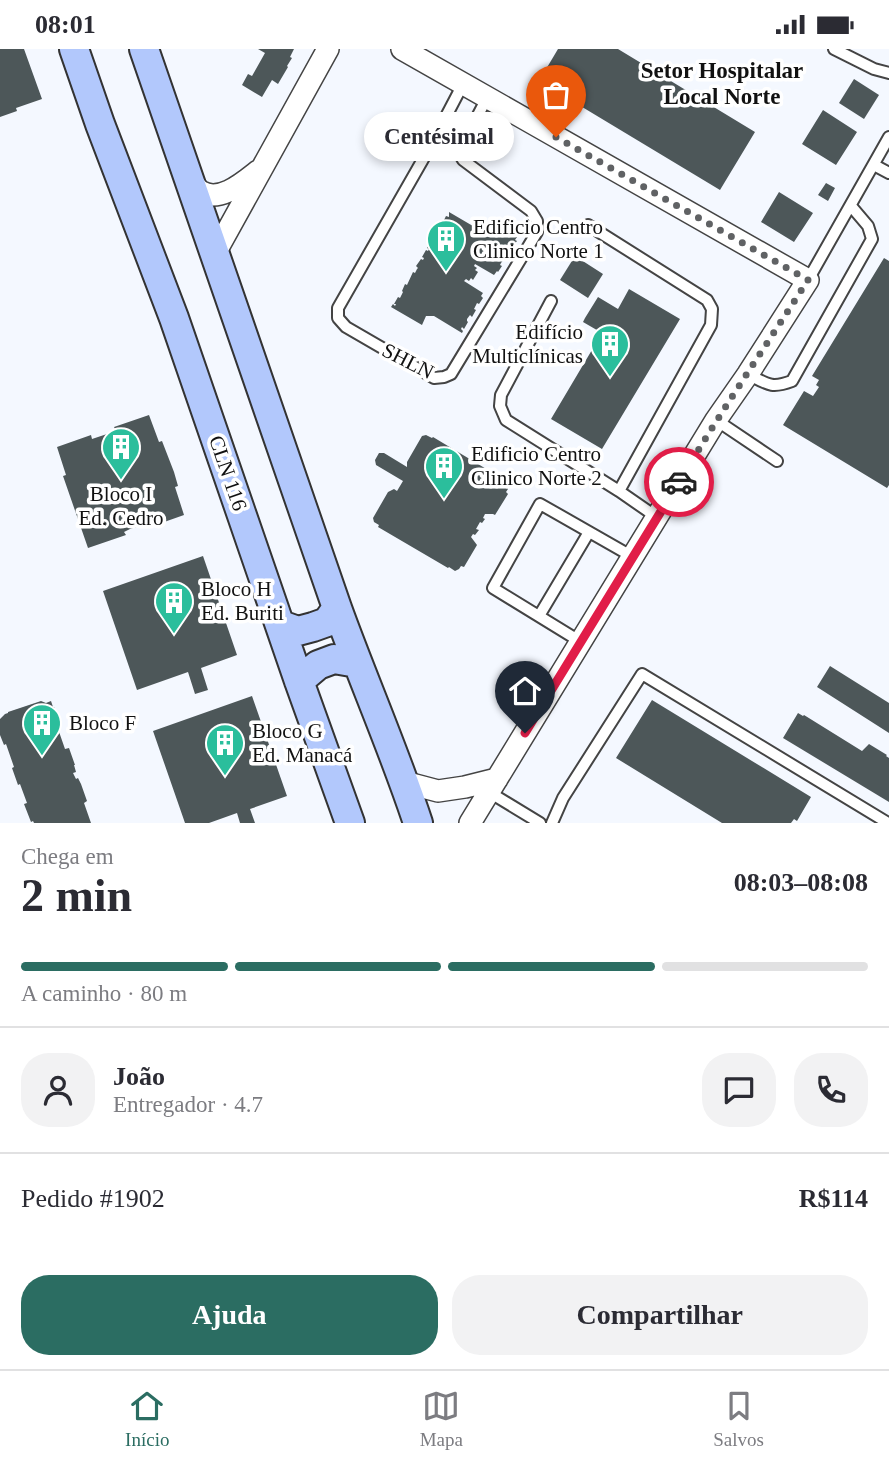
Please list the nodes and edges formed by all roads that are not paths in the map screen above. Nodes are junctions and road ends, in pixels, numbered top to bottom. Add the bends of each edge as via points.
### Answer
1 (74, 49) edge
2 (144, 49) edge
3 (328, 49) edge
4 (402, 49) edge
5 (834, 49) edge
6 (889, 73) edge
7 (463, 84) junction
8 (487, 98) junction
9 (889, 137) edge
10 (874, 165) junction
11 (263, 168) junction
12 (889, 173) edge
13 (188, 176) junction
14 (851, 206) junction
15 (589, 225) dead end
16 (214, 255) junction
17 (808, 280) junction
18 (551, 301) dead end
19 (748, 374) junction
20 (716, 420) junction
21 (777, 461) dead end
22 (619, 491) junction
23 (658, 518) junction
24 (589, 532) junction
25 (634, 558) junction
26 (337, 608) junction
27 (539, 616) junction
28 (281, 625) junction
29 (581, 642) junction
30 (357, 663) junction
31 (299, 681) junction
32 (404, 782) junction
33 (493, 785) junction
34 (350, 823) edge
35 (418, 823) edge
36 (470, 823) edge
37 (541, 823) edge
38 (552, 823) edge
39 (888, 823) edge

1 - 28 main road, CLN 116
2 - 13 main road
3 - 11 street
4 - 7 street
5 - 6 lane
7 - 8 street
7 - 8 lane, SHLN via 338,308 338,318 346,327 433,378 451,374 537,232 531,212 460,155
8 - 17 street
9 - 10 lane
10 - 12 lane
10 - 14 lane
11 - 13 street via 215,195 201,191
11 - 16 street
13 - 16 main road
14 - 17 lane
14 - 19 lane via 868,226 872,239 792,381 769,386
15 - 22 lane via 707,300 712,309 711,325
16 - 26 main road
17 - 19 street
18 - 22 lane via 501,395 500,406 506,420
19 - 20 street
20 - 21 lane
20 - 23 street
22 - 23 lane
23 - 25 street
24 - 25 lane
24 - 27 lane
24 - 27 lane via 540,504 493,588
25 - 29 street
26 - 28 main road via 327,622 313,627 298,631
26 - 30 main road
27 - 29 lane
28 - 31 main road, CLN 116
29 - 33 street
30 - 31 main road via 334,659
30 - 32 main road
31 - 34 main road, CLN 116
32 - 33 street via 438,791
32 - 35 main road
33 - 36 street
33 - 37 lane
38 - 39 lane via 563,798 642,674

